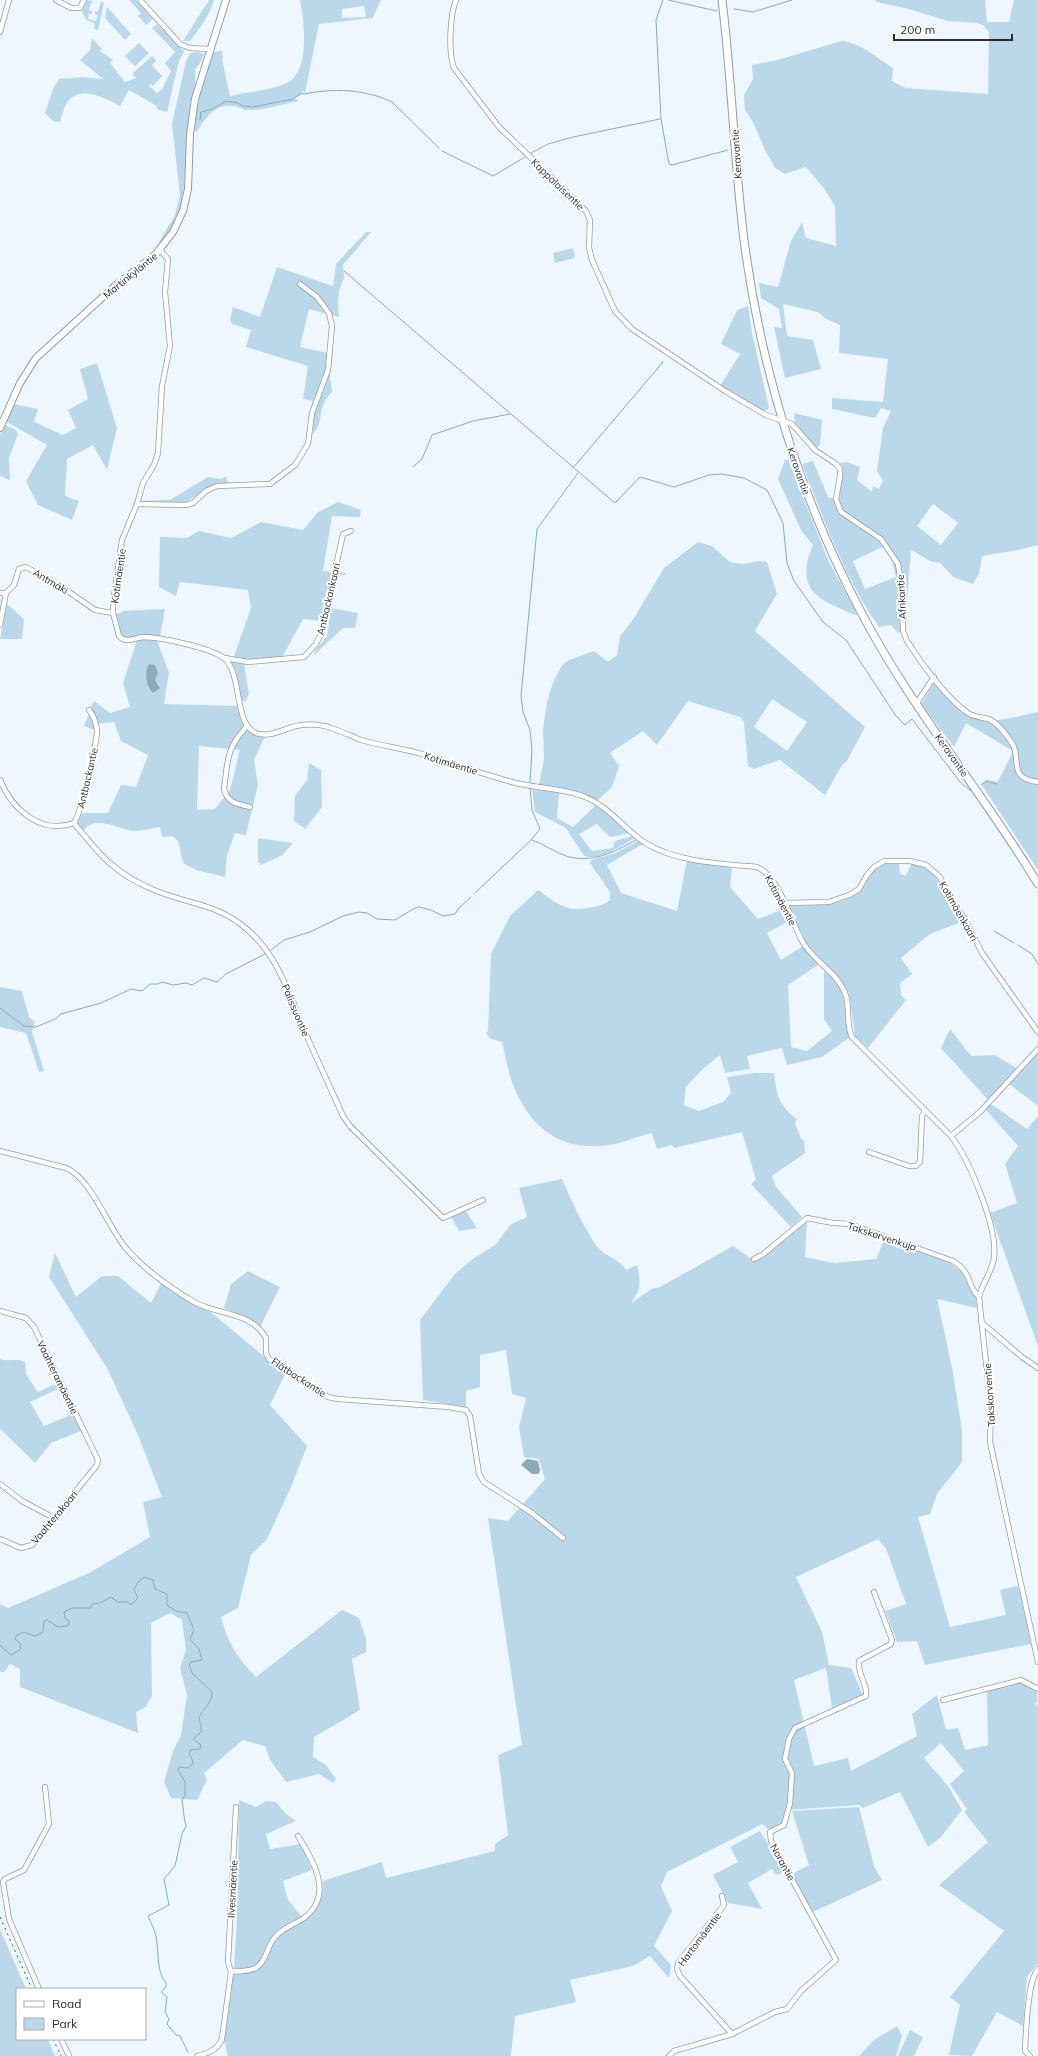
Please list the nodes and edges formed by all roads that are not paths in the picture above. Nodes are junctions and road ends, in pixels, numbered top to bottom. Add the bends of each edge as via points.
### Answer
1 (9, 0) edge
2 (56, 0) edge
3 (84, 0) edge
4 (140, 0) edge
5 (226, 0) edge
6 (456, 0) edge
7 (722, 0) edge
8 (0, 32) edge
9 (210, 49) junction
10 (160, 250) junction
11 (300, 284) dead end
12 (781, 419) junction
13 (0, 428) edge
14 (137, 504) junction
15 (351, 531) dead end
16 (0, 593) edge
17 (6, 593) junction
18 (113, 613) junction
19 (0, 625) edge
20 (223, 658) junction
21 (934, 677) junction
22 (915, 703) junction
23 (89, 710) dead end
24 (247, 726) junction
25 (0, 780) edge
26 (1038, 782) edge
27 (250, 807) dead end
28 (74, 823) junction
29 (1038, 884) edge
30 (784, 903) junction
31 (1038, 1032) edge
32 (1038, 1049) edge
33 (926, 1111) junction
34 (951, 1136) junction
35 (0, 1152) edge
36 (869, 1152) dead end
37 (484, 1200) dead end
38 (754, 1259) dead end
39 (979, 1297) junction
40 (0, 1311) edge
41 (982, 1322) junction
42 (1038, 1368) edge
43 (98, 1462) joint
44 (0, 1484) edge
45 (54, 1518) junction
46 (563, 1538) dead end
47 (0, 1539) edge
48 (874, 1592) dead end
49 (1038, 1662) edge
50 (1038, 1688) edge
51 (943, 1700) dead end
52 (45, 1787) dead end
53 (236, 1807) dead end
54 (298, 1836) dead end
55 (722, 1896) dead end
56 (1038, 1969) edge
57 (231, 1972) junction
58 (40, 1988) edge
59 (732, 2034) junction
60 (61, 2040) edge
61 (69, 2056) edge
62 (197, 2056) edge
63 (669, 2056) edge
64 (1030, 2056) edge

1 - 8 street
2 - 3 street via 75,9 80,8
4 - 9 street via 180,44 190,48
5 - 9 street, Martinkyläntie
6 - 12 street, Kappalaisentie via 452,12 454,68 499,127 586,211 590,220 589,248 592,260 620,318 700,376 766,415
7 - 12 main road, Keravantie via 744,239 756,319
9 - 10 street, Martinkyläntie via 192,113 186,200 176,227
10 - 13 street, Martinkyläntie via 116,285 36,358 20,383
10 - 14 street, Kotimäentie via 168,259 165,292 170,346 162,386 158,453 143,483
11 - 14 street via 317,297 329,313 332,326 328,370 312,413 308,444 300,458 289,471 270,484 216,486 186,505
12 - 21 street, Afrikantie via 792,424 815,450 838,466 840,476 836,499 841,512 874,533 894,556 901,582 904,636
12 - 22 main road, Keravantie via 804,486 834,559 873,635
14 - 18 street, Kotimäentie via 122,540
15 - 20 street, Antbackankaari via 343,534 321,634 304,657 248,662
16 - 17 street
17 - 18 street, Antmäki via 14,584 19,569 26,567 62,587 95,610
17 - 19 street
18 - 20 street, Kotimäentie via 122,639 142,637 195,646
20 - 24 street via 230,669
21 - 22 street
21 - 26 street, Afrikantie via 956,704 969,714 990,719 997,726 1015,748 1020,776 1027,781
22 - 29 main road, Keravantie via 985,801
23 - 28 street, Antbackantie via 96,722 96,741 80,809
24 - 27 street via 229,750 224,789 225,796 230,801
24 - 30 street, Kotimäentie via 260,734 301,725 325,727 363,740 420,753 513,783 579,795 604,806 647,844 687,858 764,870
25 - 28 street via 15,804 30,819 49,826
28 - 37 street, Palissuontie via 92,848 116,869 155,890 221,912 261,941 277,965 309,1042 350,1126 443,1218
30 - 31 street, Kotimäenkaari via 829,902 849,895 859,889 874,867 884,861 910,860 926,865 935,870 942,880 982,953
30 - 33 street, Kotimäentie via 806,947 839,982 846,994 848,1026 852,1038
32 - 34 street via 981,1111
33 - 34 street, Kotimäentie
33 - 36 street via 922,1116 920,1162 916,1166
34 - 39 street, Takskorventie via 965,1157 994,1233 992,1267 982,1285
35 - 46 street, Flätbackantie via 66,1168 75,1173 121,1242 160,1280 194,1302 226,1311 254,1324 266,1338 266,1353 270,1359 328,1397 466,1410 470,1416 479,1474 484,1482 532,1512
38 - 39 street, Takskorvenkuja via 807,1218 850,1224 961,1265
39 - 41 street, Takskorventie
40 - 43 street, Vaahteramäentie via 26,1318 34,1327
41 - 42 street
41 - 49 street, Takskorventie via 991,1410 991,1448
43 - 45 street, Vaahterakaari
44 - 45 street via 22,1502
45 - 47 street, Vaahterakaari via 29,1547 21,1548
48 - 59 street, Norantie via 892,1640 891,1644 859,1661 858,1669 867,1692 866,1696 840,1710 795,1728 788,1739 785,1759 792,1772 790,1803 784,1825 770,1832 771,1841 836,1960 801,1991 787,2009 775,2012
50 - 51 street via 1021,1680
52 - 58 street via 49,1824 24,1870 5,1879 4,1882 9,1919
53 - 57 street, Ilvesmäentie via 228,1962
54 - 57 street via 320,1882 320,1896 303,1918 275,1937 259,1967
55 - 59 street, Hartomäentie via 724,1905 678,1963 677,1969 680,1976
56 - 64 street via 1032,1980 1028,2013 1025,2052
57 - 62 street, Ilvesmäentie via 222,2039 213,2051
59 - 63 street, Norantie via 674,2051
60 - 61 street

